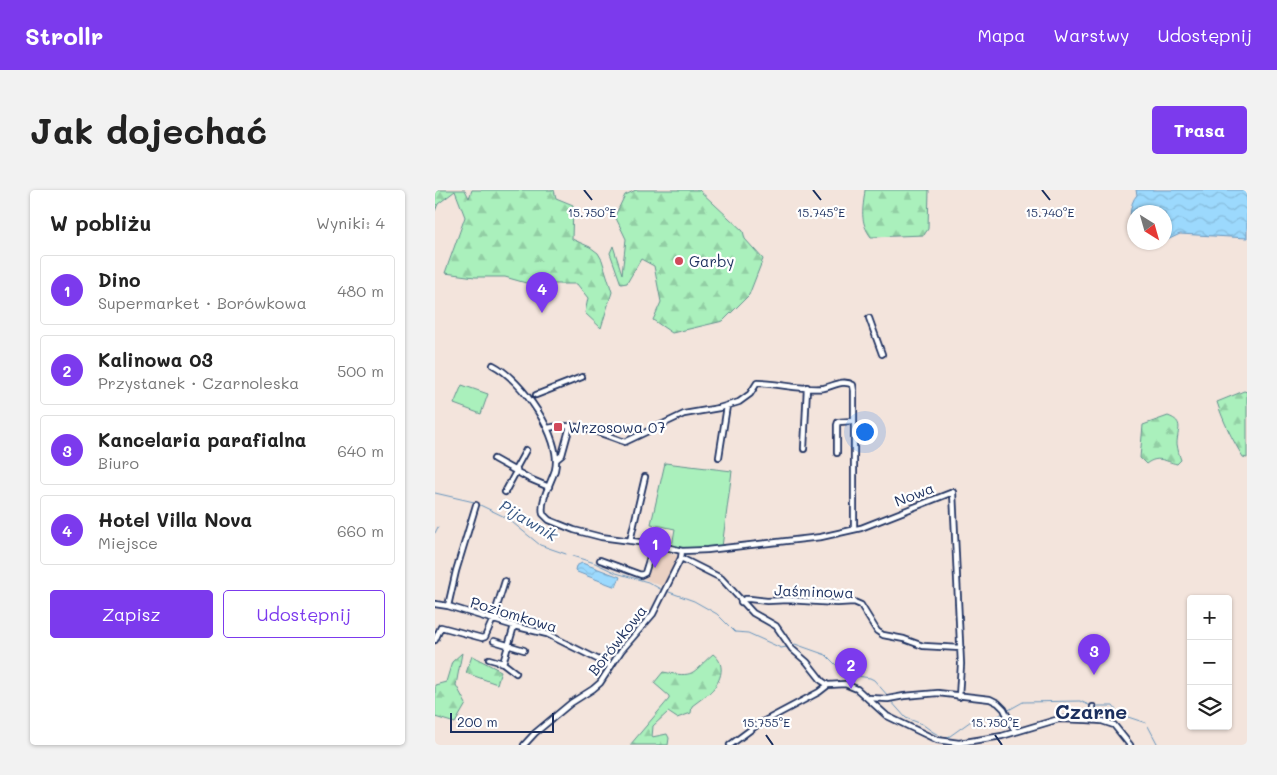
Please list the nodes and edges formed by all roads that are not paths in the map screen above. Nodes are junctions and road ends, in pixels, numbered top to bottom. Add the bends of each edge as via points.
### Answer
1 (869, 318) dead end
2 (881, 354) dead end
3 (493, 365) dead end
4 (582, 377) dead end
5 (807, 387) junction
6 (536, 396) dead end
7 (727, 406) junction
8 (854, 420) junction
9 (570, 426) junction
10 (548, 428) junction
11 (804, 449) dead end
12 (526, 450) dead end
13 (837, 453) dead end
14 (719, 457) dead end
15 (494, 459) dead end
16 (556, 460) junction
17 (516, 470) junction
18 (645, 477) dead end
19 (549, 487) junction
20 (505, 492) dead end
21 (476, 505) dead end
22 (853, 529) junction
23 (630, 541) junction
24 (654, 544) junction
25 (683, 551) junction
26 (681, 558) junction
27 (600, 560) dead end
28 (505, 581) dead end
29 (741, 602) junction
30 (435, 604) edge
31 (448, 606) junction
32 (493, 619) junction
33 (514, 626) junction
34 (435, 640) edge
35 (494, 641) dead end
36 (508, 646) junction
37 (961, 648) junction
38 (524, 650) dead end
39 (489, 659) dead end
40 (503, 663) junction
41 (611, 666) junction
42 (516, 673) dead end
43 (828, 685) junction
44 (959, 697) junction
45 (869, 698) junction
46 (1093, 707) dead end
47 (1094, 720) junction
48 (1015, 732) junction
49 (959, 744) edge
50 (524, 745) edge
51 (730, 745) edge
52 (1130, 745) edge

1 - 2 street
3 - 10 street via 525,392
4 - 6 street
5 - 7 street via 757,383 744,399
5 - 8 street via 824,388 840,383 853,385
5 - 11 street
7 - 9 street via 684,414 625,442
7 - 14 street
8 - 13 street via 838,422
8 - 22 street
9 - 10 street
9 - 16 street via 562,455
10 - 16 street
12 - 17 street
15 - 17 street
16 - 19 street
17 - 19 street
17 - 20 street
18 - 23 street
19 - 23 street, Nowa via 542,510 549,520 574,530
21 - 31 street
22 - 25 street, Nowa via 821,536
22 - 37 street, Nowa via 953,492
23 - 24 street, Nowa
24 - 25 street, Nowa
24 - 27 street via 645,573 641,575
25 - 26 street, Borówkowa
26 - 29 street via 721,578
26 - 41 street, Borówkowa via 653,614
28 - 32 street
29 - 37 street, Jaśminowa via 750,599 854,602 861,605 877,631 883,634 923,646
29 - 43 street via 753,614 776,626 792,649
30 - 31 street, Poziomkowa
31 - 32 street, Poziomkowa
32 - 33 street, Poziomkowa
32 - 34 street via 485,637 441,627
33 - 36 street
33 - 41 street, Poziomkowa via 547,634
35 - 36 street
36 - 38 street
36 - 40 street
37 - 44 street, Nowa
39 - 40 street
40 - 42 street
41 - 50 street, Borówkowa via 596,687 571,703
43 - 45 street via 845,684
43 - 51 street via 749,730
44 - 45 street via 937,693
44 - 48 street via 989,699 998,703
45 - 49 street via 882,712 903,724 937,740
46 - 47 street
47 - 48 street via 1059,719
47 - 52 street via 1109,722
48 - 49 street

